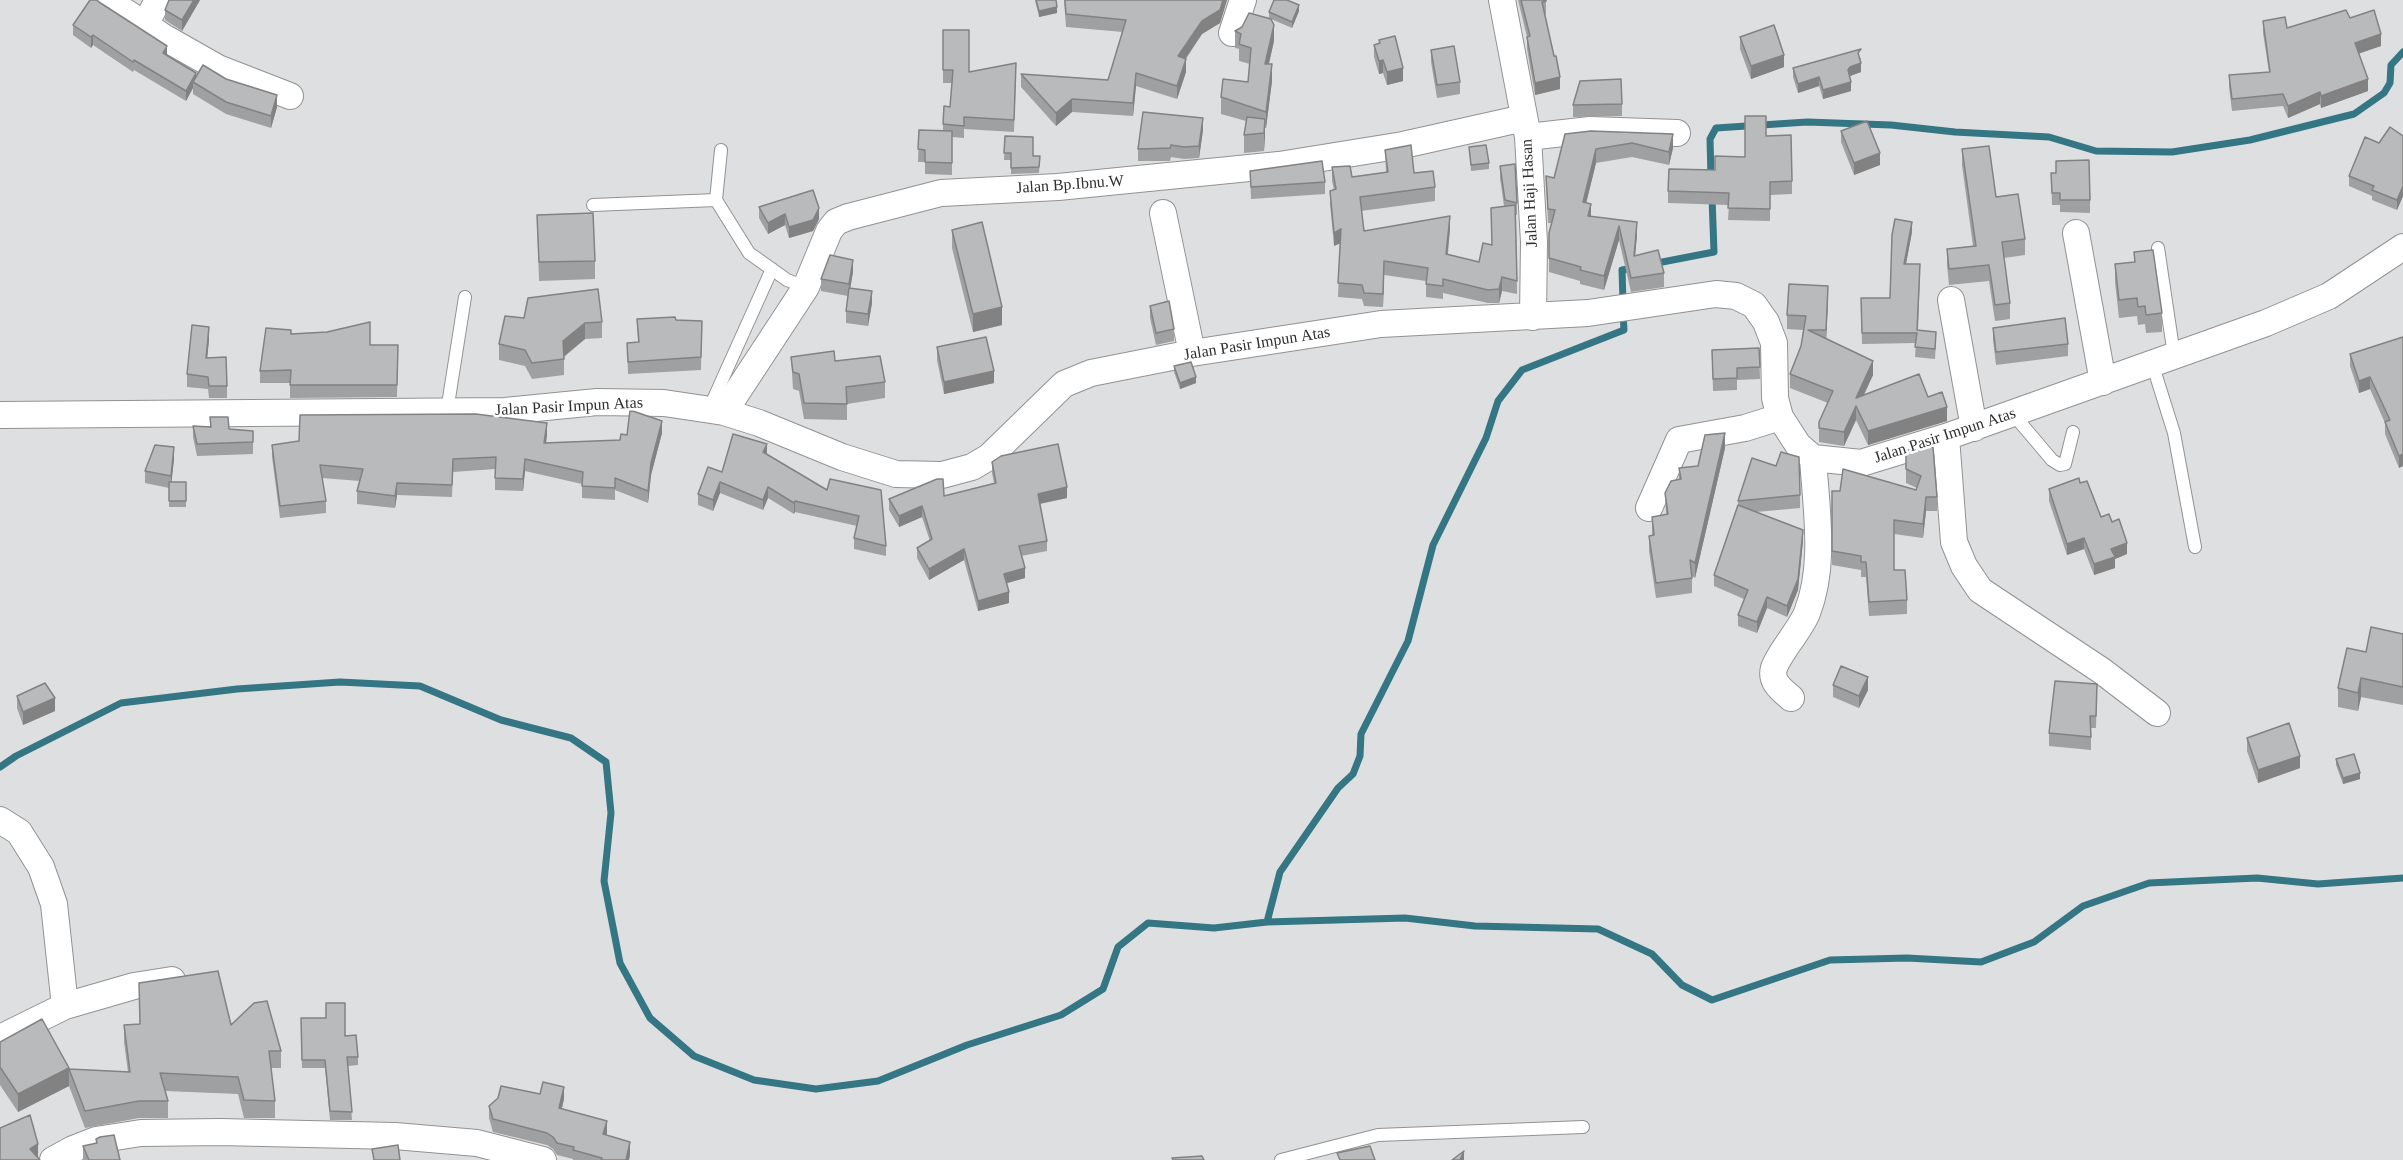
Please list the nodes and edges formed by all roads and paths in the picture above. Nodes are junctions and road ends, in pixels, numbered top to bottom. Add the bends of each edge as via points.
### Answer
1 (107, 0) edge
2 (158, 0) edge
3 (1243, 0) edge
4 (1502, 0) edge
5 (145, 25) junction
6 (1232, 33) dead end
7 (290, 96) dead end
8 (1526, 127) junction
9 (1677, 133) dead end
10 (721, 150) dead end
11 (716, 200) junction
12 (593, 205) dead end
13 (1163, 213) dead end
14 (2076, 233) dead end
15 (2403, 247) edge
16 (2158, 248) dead end
17 (772, 269) junction
18 (806, 287) junction
19 (465, 297) dead end
20 (1951, 300) dead end
21 (1533, 317) junction
22 (1192, 353) junction
23 (2163, 359) junction
24 (2103, 382) junction
25 (447, 411) junction
26 (716, 411) junction
27 (2013, 414) junction
28 (0, 415) edge
29 (1780, 417) junction
30 (1974, 428) junction
31 (2073, 432) dead end
32 (1946, 437) junction
33 (1813, 458) junction
34 (1649, 508) dead end
35 (2195, 547) dead end
36 (1791, 698) dead end
37 (2157, 713) dead end
38 (0, 820) edge
39 (192, 977) edge
40 (65, 1006) junction
41 (0, 1038) edge
42 (1583, 1127) dead end
43 (476, 1151) edge
44 (53, 1160) edge
45 (543, 1160) edge
46 (1281, 1160) edge

1 - 5 street
2 - 5 street
3 - 6 street
4 - 8 street, Jalan Haji Hasan
5 - 7 street via 218,68
8 - 9 street, Jalan Bp.Ibnu.W
8 - 18 street, Jalan Bp.Ibnu.W via 1279,165 1058,187 941,193 903,201 836,222
8 - 21 street, Jalan Haji Hasan via 1534,242
10 - 11 lane
11 - 12 lane
11 - 17 lane via 748,253
13 - 22 street
14 - 24 street
15 - 23 street, Jalan Pasir Impun Atas via 2329,296
16 - 23 lane
17 - 18 lane
17 - 26 lane
18 - 26 street, Jalan Bp.Ibnu.W
19 - 25 lane
20 - 30 street
21 - 22 street, Jalan Pasir Impun Atas via 1381,324
21 - 29 street, Jalan Pasir Impun Atas via 1716,294 1736,296 1754,306 1774,343 1775,398
22 - 26 street, Jalan Pasir Impun Atas via 1091,373 1064,384 989,458 942,475 896,474
23 - 24 street, Jalan Pasir Impun Atas
23 - 35 lane
24 - 27 street, Jalan Pasir Impun Atas
25 - 26 street, Jalan Pasir Impun Atas via 505,411 597,402 664,403
25 - 28 street, Jalan Pasir Impun Atas
27 - 30 street, Jalan Pasir Impun Atas
27 - 31 lane via 2060,465 2065,464
29 - 33 street, Jalan Pasir Impun Atas via 1798,445
29 - 34 street via 1679,440
30 - 32 street, Jalan Pasir Impun Atas
32 - 33 street, Jalan Pasir Impun Atas via 1861,464
32 - 37 street via 1954,542 1980,590 2102,671
33 - 36 street via 1818,562 1814,592 1806,615 1774,668 1779,688
38 - 40 street via 19,832 41,867 54,903
39 - 40 street via 134,986
40 - 41 street
42 - 46 lane via 1378,1135
43 - 44 street via 395,1136 141,1133 96,1140
43 - 45 street

